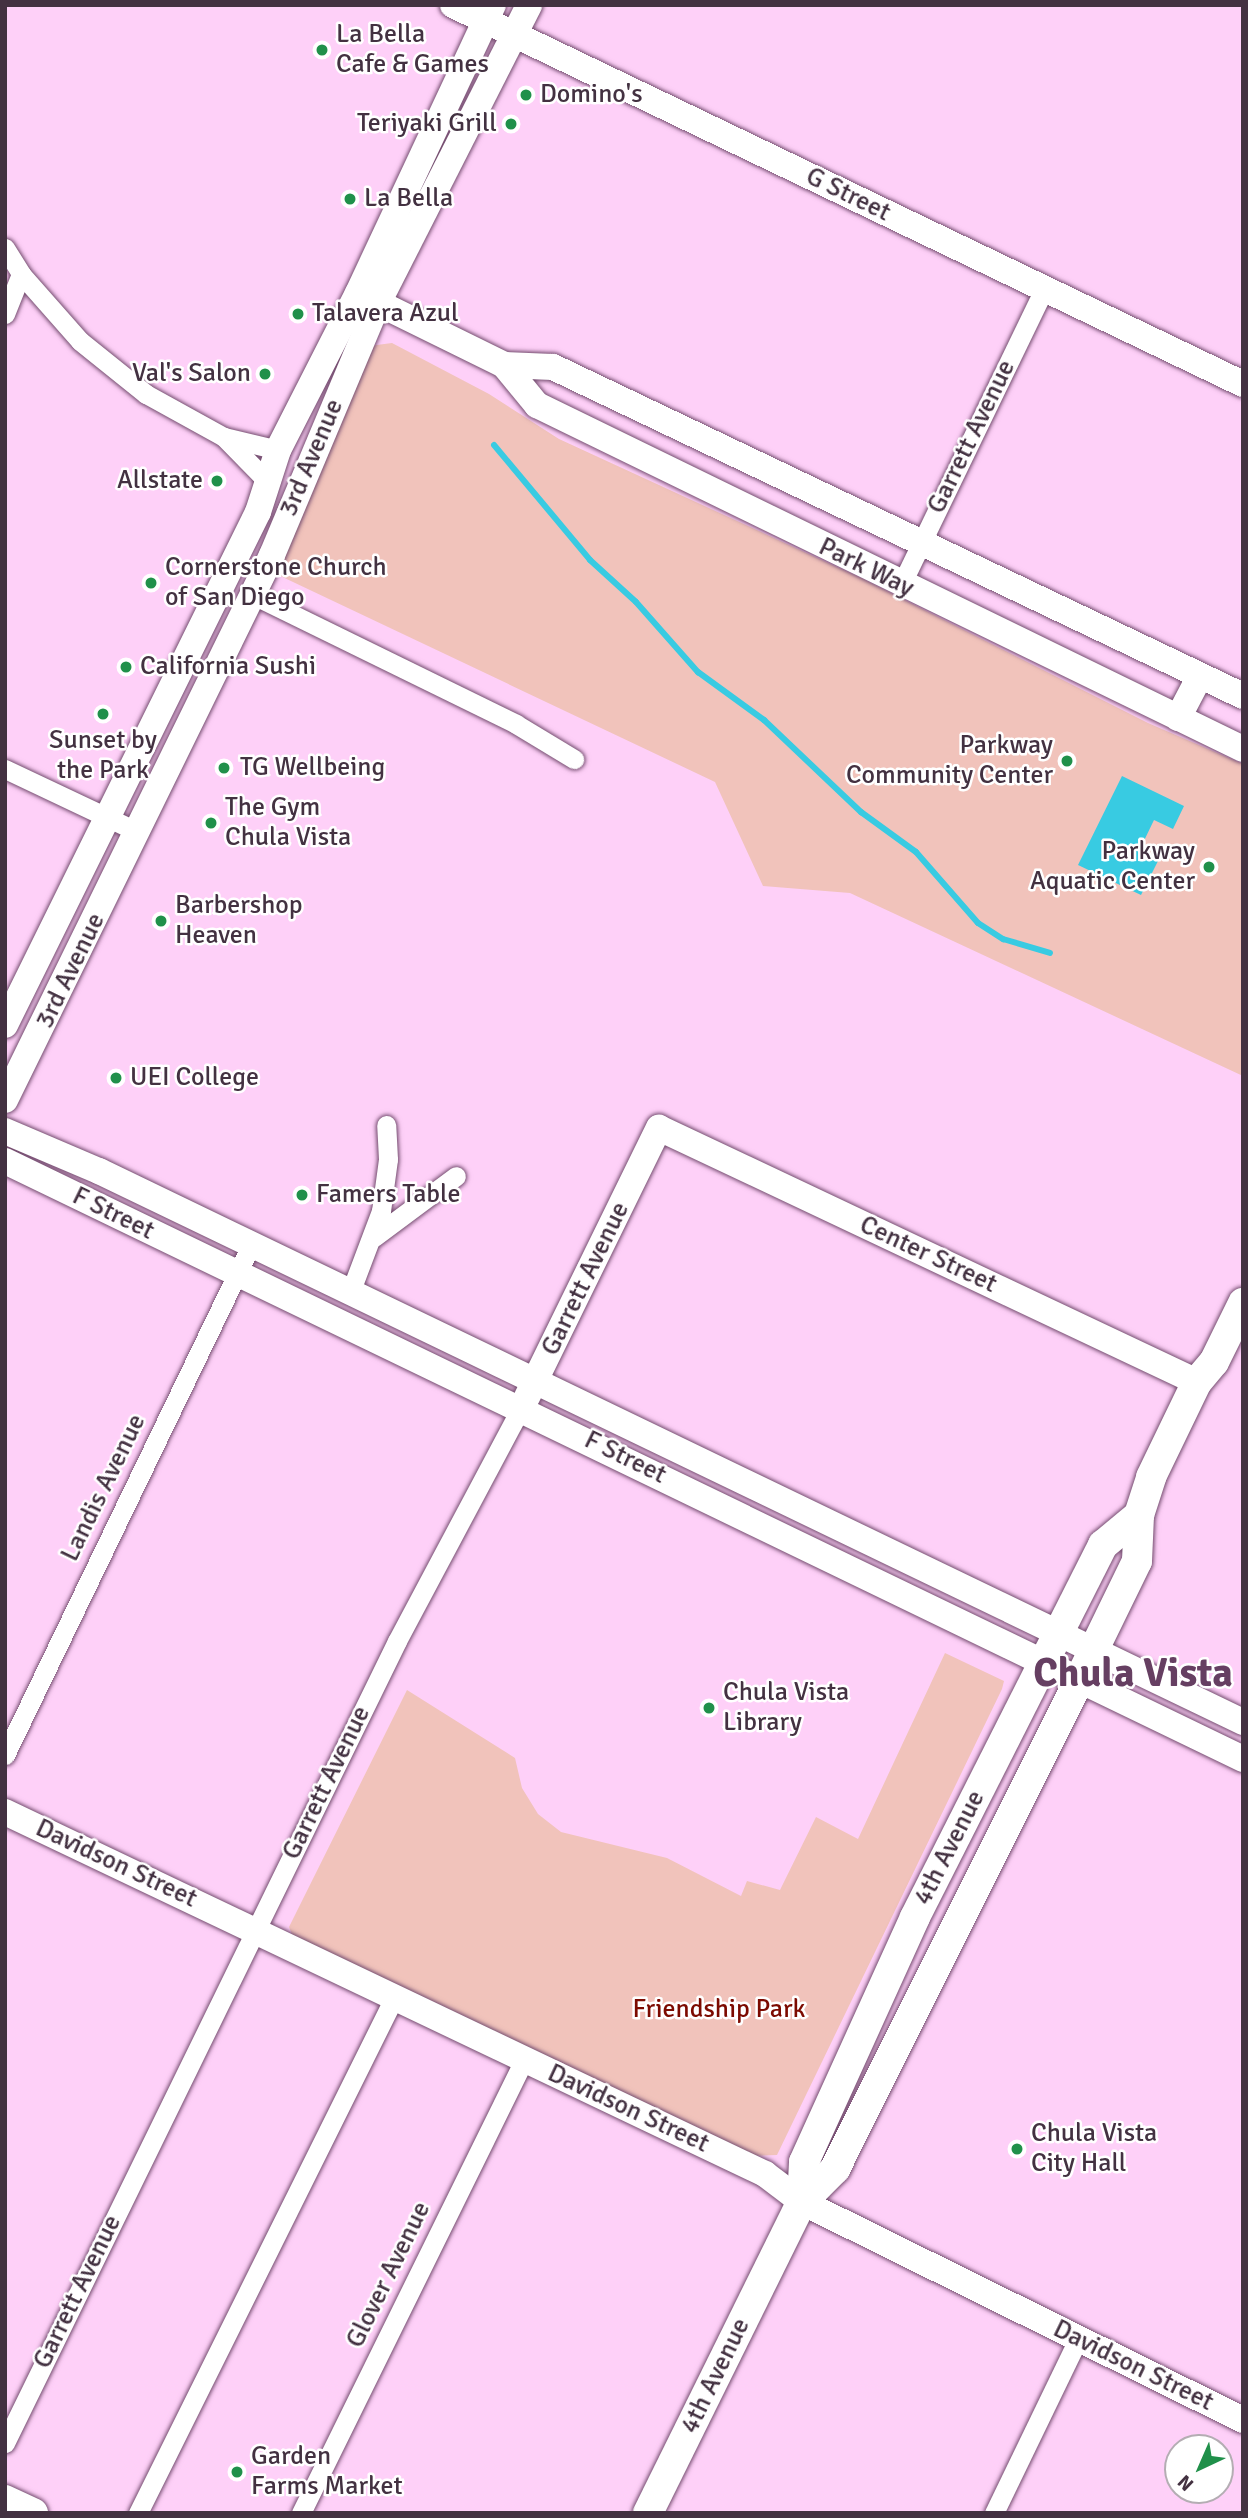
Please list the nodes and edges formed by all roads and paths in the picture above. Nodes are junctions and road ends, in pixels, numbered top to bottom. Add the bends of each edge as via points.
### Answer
1 (453, 5) edge
2 (529, 5) edge
3 (489, 13) edge
4 (516, 35) junction
5 (5, 248) edge
6 (21, 274) junction
7 (1044, 289) junction
8 (368, 298) junction
9 (5, 314) edge
10 (505, 365) junction
11 (1243, 384) edge
12 (224, 437) junction
13 (716, 446) junction
14 (278, 450) junction
15 (699, 485) junction
16 (268, 489) junction
17 (921, 541) junction
18 (242, 545) junction
19 (901, 585) junction
20 (253, 595) junction
21 (1199, 676) junction
22 (1243, 696) edge
23 (1178, 718) junction
24 (1243, 750) edge
25 (574, 759) dead end
26 (5, 769) edge
27 (108, 817) junction
28 (138, 832) junction
29 (5, 1025) edge
30 (5, 1100) edge
31 (386, 1125) dead end
32 (659, 1128) joint
33 (5, 1131) edge
34 (5, 1161) edge
35 (456, 1176) dead end
36 (374, 1237) junction
37 (251, 1245) junction
38 (239, 1275) junction
39 (350, 1293) junction
40 (1243, 1303) edge
41 (1197, 1382) junction
42 (535, 1383) junction
43 (521, 1408) junction
44 (1139, 1515) junction
45 (1059, 1633) junction
46 (1094, 1649) junction
47 (1045, 1661) junction
48 (1080, 1678) junction
49 (1243, 1722) edge
50 (5, 1755) edge
51 (1243, 1759) edge
52 (5, 1812) edge
53 (254, 1930) junction
54 (394, 1998) junction
55 (524, 2060) junction
56 (802, 2202) junction
57 (1078, 2339) junction
58 (1243, 2420) edge
59 (5, 2443) edge
60 (5, 2500) edge
61 (33, 2513) edge
62 (138, 2513) edge
63 (301, 2513) edge
64 (648, 2513) edge
65 (994, 2513) edge

1 - 3 main road, G Street
2 - 4 main road, 3rd Avenue
3 - 4 main road, G Street
3 - 8 main road, 3rd Avenue
4 - 7 main road, G Street
4 - 8 main road, 3rd Avenue
5 - 6 street
6 - 9 street
6 - 12 street via 80,341 146,394
7 - 11 main road, G Street
7 - 17 street, Garrett Avenue
8 - 10 main road, Park Way
8 - 14 main road, 3rd Avenue
8 - 20 main road, 3rd Avenue
10 - 13 main road, Park Way via 553,367
10 - 15 main road, Park Way via 537,405
12 - 14 street
12 - 16 street
13 - 15 main road
13 - 17 main road, Park Way
14 - 16 main road, 3rd Avenue
15 - 19 main road, Park Way
16 - 18 main road, 3rd Avenue
17 - 19 street, Garrett Avenue
17 - 21 main road, Park Way
18 - 20 main road via 245,584
18 - 27 main road, 3rd Avenue
19 - 23 main road, Park Way
20 - 25 street via 516,724
20 - 28 main road, 3rd Avenue
21 - 22 main road, Park Way
21 - 23 main road
23 - 24 main road, Park Way
26 - 27 street
27 - 28 street
27 - 29 main road, 3rd Avenue
28 - 30 main road, 3rd Avenue
31 - 36 street via 388,1159
32 - 41 main road, Center Street
32 - 42 main road, Garrett Avenue
33 - 37 main road, F Street
34 - 38 main road, F Street
35 - 36 street
36 - 39 street
37 - 38 street, Landis Avenue
37 - 39 main road, F Street
38 - 43 main road, F Street
38 - 50 street, Landis Avenue
39 - 42 main road, F Street
40 - 41 main road, 4th Avenue via 1214,1362
41 - 44 main road, 4th Avenue via 1151,1477
42 - 43 main road, Garrett Avenue
42 - 45 main road, F Street
43 - 47 main road, F Street
43 - 53 street, Garrett Avenue via 424,1587
44 - 45 main road, 4th Avenue via 1103,1545
44 - 46 main road, 4th Avenue via 1137,1560
45 - 46 main road, F Street
45 - 47 main road, 4th Avenue
46 - 48 main road, 4th Avenue
46 - 49 main road, F Street
47 - 48 main road, F Street
47 - 56 main road, 4th Avenue via 915,1917 804,2162
48 - 51 main road, F Street
48 - 56 main road, 4th Avenue via 835,2169
52 - 53 main road, Davidson Street
53 - 54 main road, Davidson Street
53 - 59 street, Garrett Avenue
54 - 55 main road, Davidson Street
54 - 62 street
55 - 56 main road, Davidson Street via 765,2174
55 - 63 street, Glover Avenue
56 - 57 main road, Davidson Street
56 - 64 main road, 4th Avenue
57 - 58 main road, Davidson Street
57 - 65 street
60 - 61 main road

